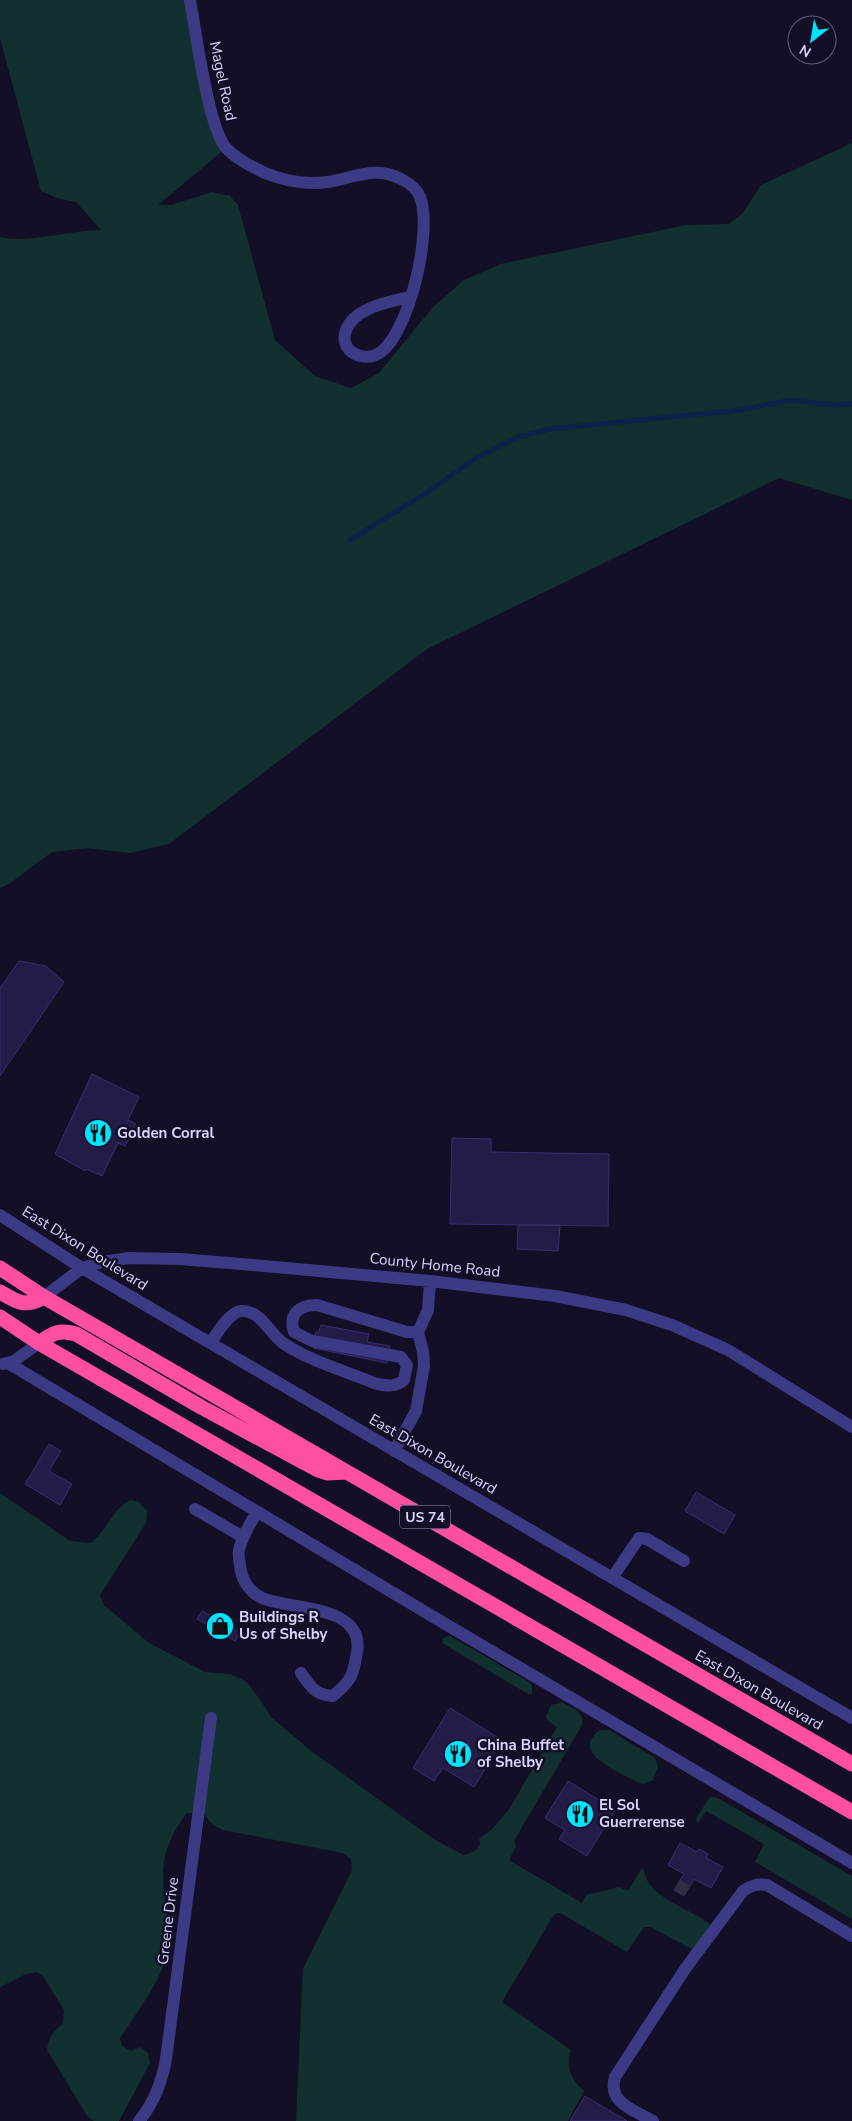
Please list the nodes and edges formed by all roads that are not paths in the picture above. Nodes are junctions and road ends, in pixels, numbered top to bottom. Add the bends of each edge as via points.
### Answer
1 (190, 0) edge
2 (410, 297) junction
3 (0, 1215) edge
4 (0, 1268) edge
5 (82, 1268) junction
6 (430, 1281) junction
7 (0, 1292) edge
8 (44, 1297) junction
9 (0, 1317) edge
10 (418, 1332) junction
11 (39, 1343) junction
12 (210, 1343) junction
13 (4, 1364) edge
14 (852, 1426) edge
15 (394, 1450) junction
16 (346, 1472) junction
17 (195, 1509) dead end
18 (257, 1512) junction
19 (244, 1537) junction
20 (684, 1561) dead end
21 (612, 1578) junction
22 (301, 1673) dead end
23 (211, 1718) dead end
24 (852, 1718) edge
25 (852, 1764) edge
26 (852, 1812) edge
27 (852, 1863) edge
28 (852, 1936) edge
29 (139, 2121) edge
30 (653, 2121) edge

1 - 2 street, Magel Road via 213,122 226,148 251,167 285,181 327,182 364,173 379,173 391,174 416,189 424,210 424,240
2 - 2 street, Magel Road via 400,328 381,353 360,357 347,348 344,340 353,318 377,306
3 - 5 street, East Dixon Boulevard
4 - 8 highway, East Dixon Boulevard / US 74
5 - 6 street, County Home Road via 129,1258 180,1259
5 - 8 street, County Home Road
5 - 12 street, East Dixon Boulevard
6 - 10 street via 428,1310
6 - 14 street, County Home Road via 555,1296 626,1310 672,1325 728,1350
7 - 8 highway, County Home Road via 26,1304
8 - 16 highway, East Dixon Boulevard / US 74
9 - 11 highway, US 74
10 - 12 street via 400,1330 317,1305 303,1306 293,1317 294,1332 304,1338 402,1358 407,1365 404,1380 391,1386 377,1384 298,1352 283,1343 262,1320 249,1312 242,1311 232,1316
10 - 15 street via 424,1366 416,1411
11 - 13 street
11 - 16 highway via 59,1330 76,1334 318,1470
11 - 26 highway, US 74
12 - 15 street, East Dixon Boulevard
13 - 18 street
15 - 21 street, East Dixon Boulevard
16 - 25 highway, East Dixon Boulevard / US 74
17 - 19 street
18 - 19 street
18 - 27 street
19 - 22 street via 239,1552 240,1573 250,1591 262,1598 330,1613 346,1621 355,1632 358,1646 354,1672 348,1684 333,1696 321,1696
20 - 21 street via 648,1539 639,1538
21 - 24 street, East Dixon Boulevard
23 - 29 street, Greene Drive via 166,2059 158,2088
28 - 30 street via 767,1885 751,1886 743,1891 685,1969 615,2077 612,2086 618,2100

